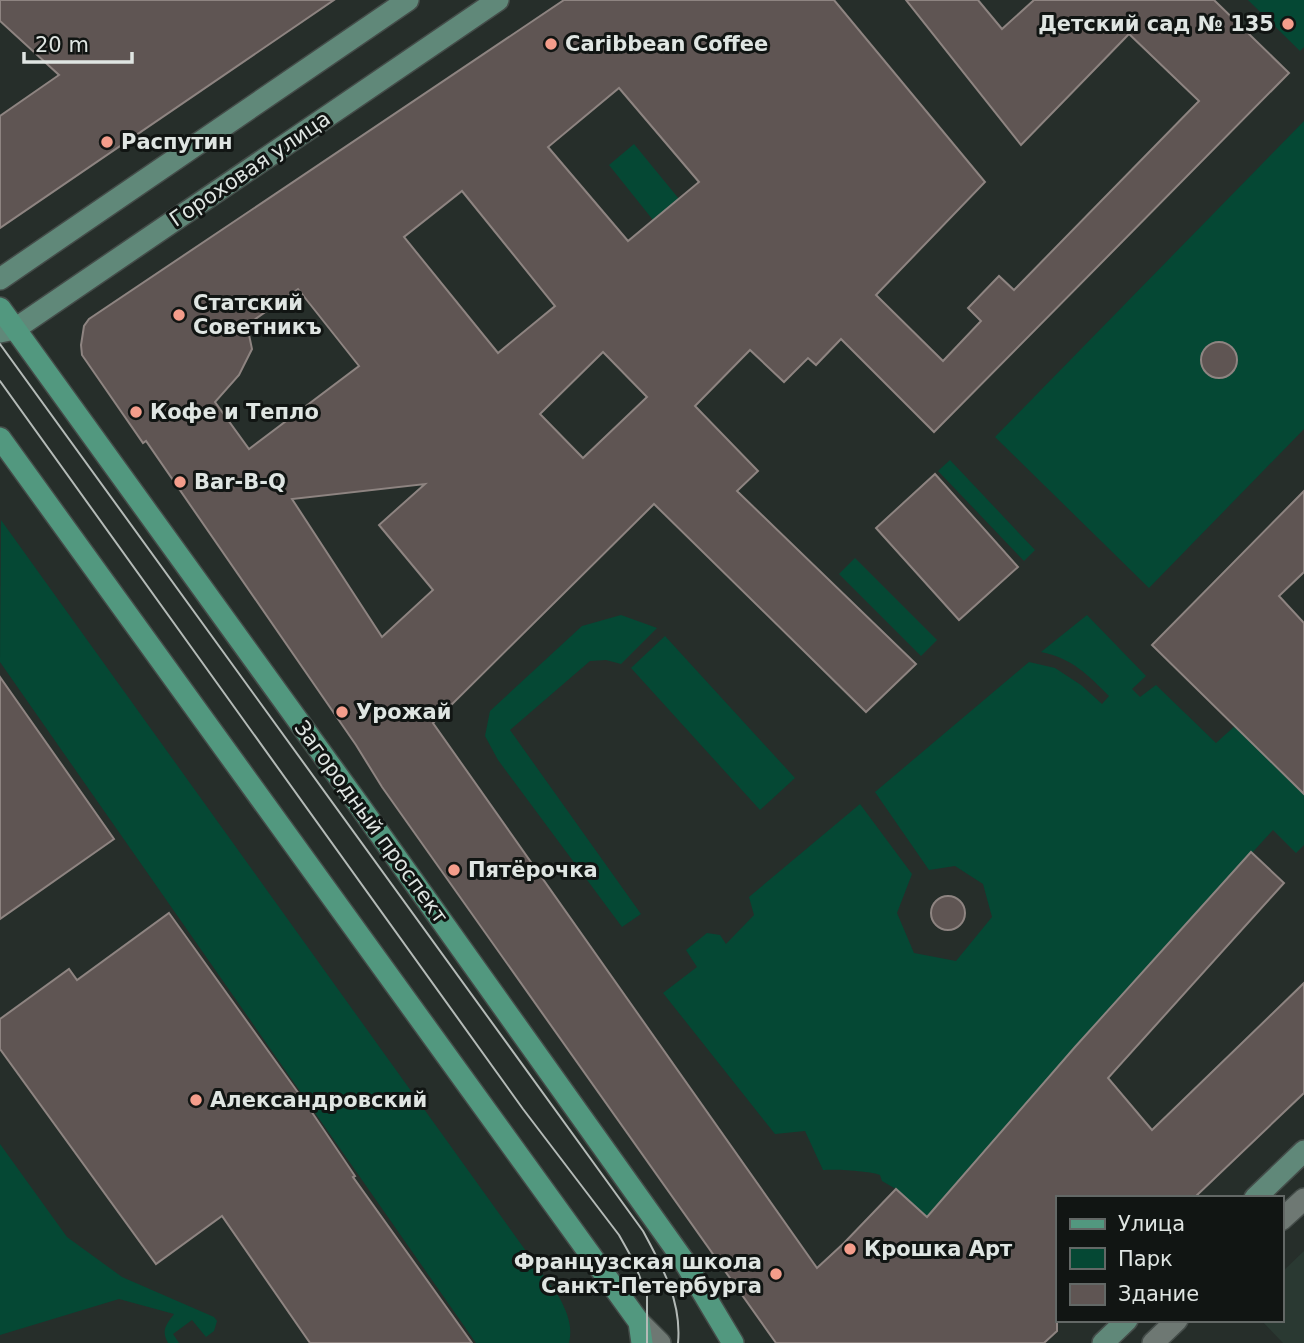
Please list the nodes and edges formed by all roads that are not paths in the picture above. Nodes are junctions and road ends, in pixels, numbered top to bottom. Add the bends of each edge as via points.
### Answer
1 (408, 0) edge
2 (498, 0) edge
3 (0, 279) edge
4 (0, 307) edge
5 (8, 330) edge
6 (0, 438) edge
7 (1304, 1151) edge
8 (1257, 1196) edge
9 (1304, 1199) edge
10 (1283, 1218) edge
11 (639, 1322) junction
12 (1125, 1322) edge
13 (1175, 1322) edge
14 (642, 1343) edge
15 (660, 1343) edge
16 (733, 1343) edge
17 (1103, 1343) edge
18 (1153, 1343) edge

1 - 3 main road
2 - 5 main road, Гороховая улица
4 - 5 main road, Загородный проспект
5 - 16 main road, Загородный проспект via 359,805 676,1250
6 - 11 main road
7 - 8 main road
9 - 10 street
11 - 14 main road
11 - 15 street
12 - 17 main road
13 - 18 street

